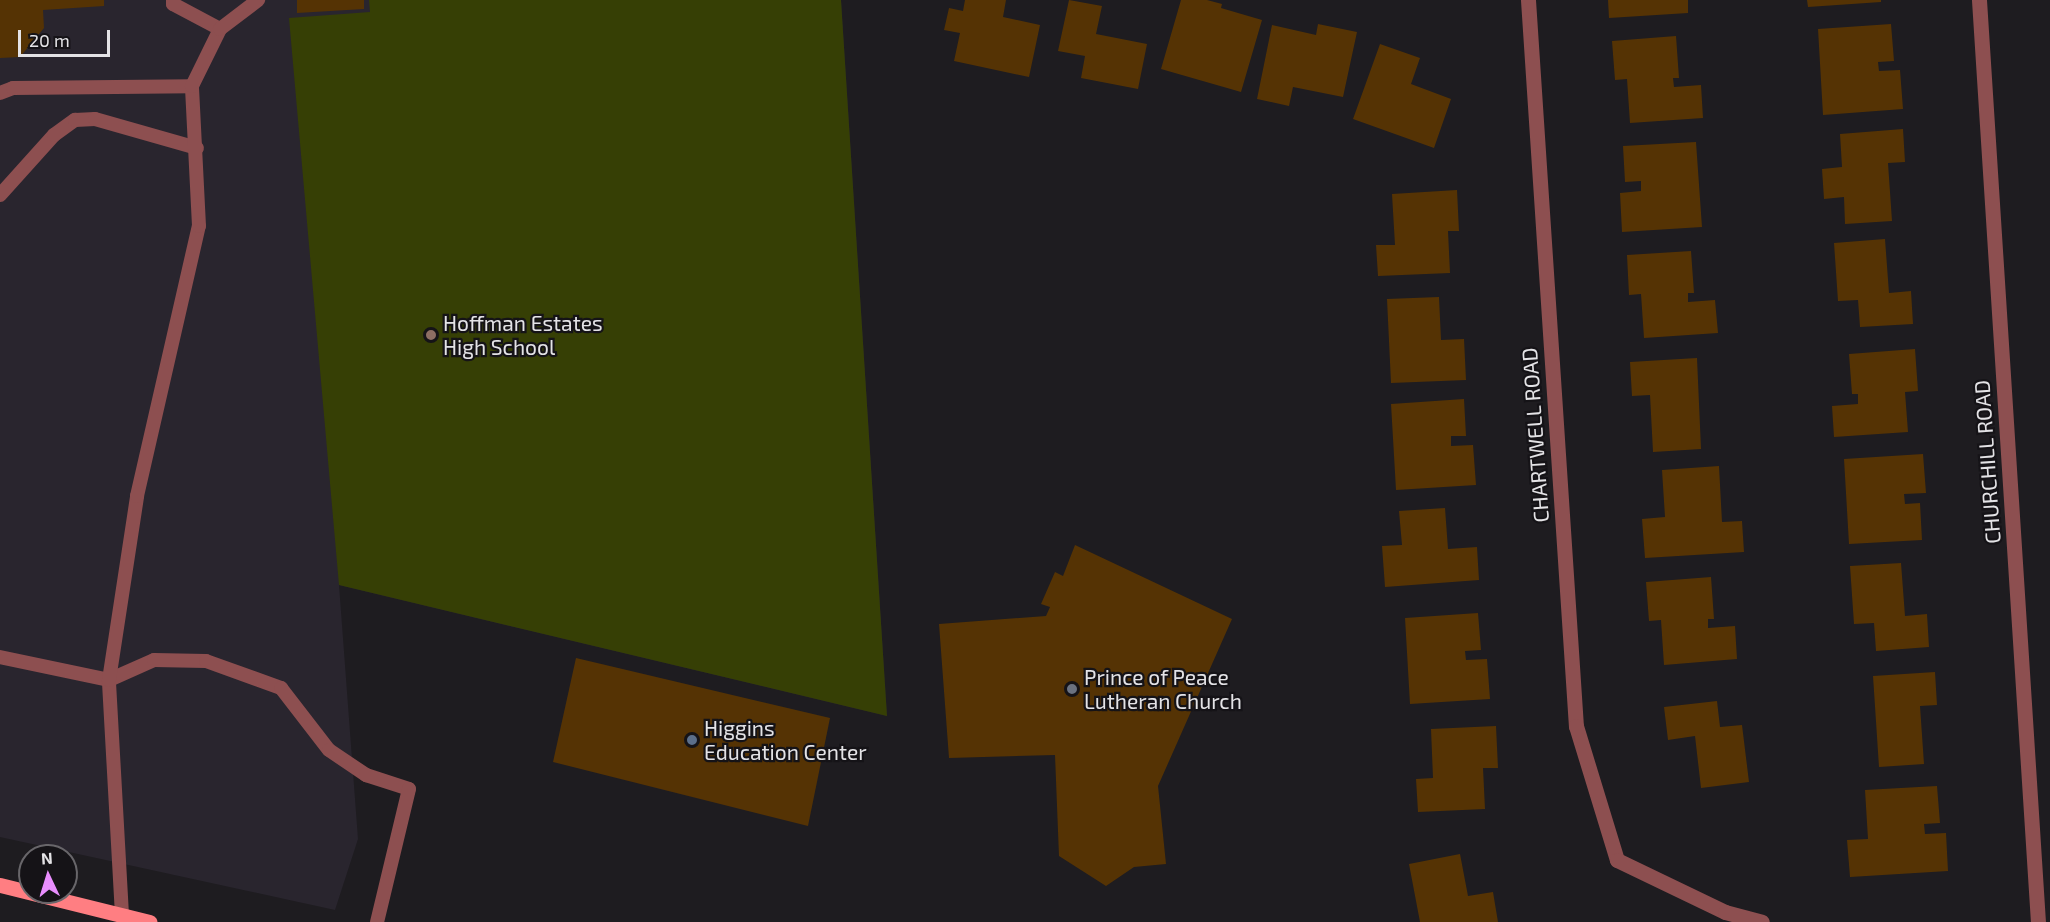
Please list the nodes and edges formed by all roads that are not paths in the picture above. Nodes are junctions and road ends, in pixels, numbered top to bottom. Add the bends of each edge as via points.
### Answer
1 (173, 0) edge
2 (258, 0) edge
3 (1528, 0) edge
4 (1979, 0) edge
5 (220, 29) junction
6 (192, 86) junction
7 (0, 93) edge
8 (197, 148) junction
9 (0, 195) edge
10 (0, 657) edge
11 (109, 680) junction
12 (0, 885) edge
13 (122, 915) junction
14 (149, 922) edge
15 (377, 922) edge
16 (1762, 922) edge
17 (2038, 922) edge

1 - 5 lane via 173,4
2 - 5 lane
3 - 16 street, CHARTWELL ROAD via 1572,700 1582,749 1617,860 1725,912
4 - 17 street, CHURCHILL ROAD
5 - 6 lane
6 - 7 lane via 13,88
6 - 8 lane
8 - 9 lane via 95,119 75,120 54,135
8 - 11 lane via 199,226 137,496
10 - 11 lane
11 - 13 lane
11 - 15 lane via 154,660 206,661 281,688 329,750 366,775 409,789
12 - 13 main road
13 - 14 main road

